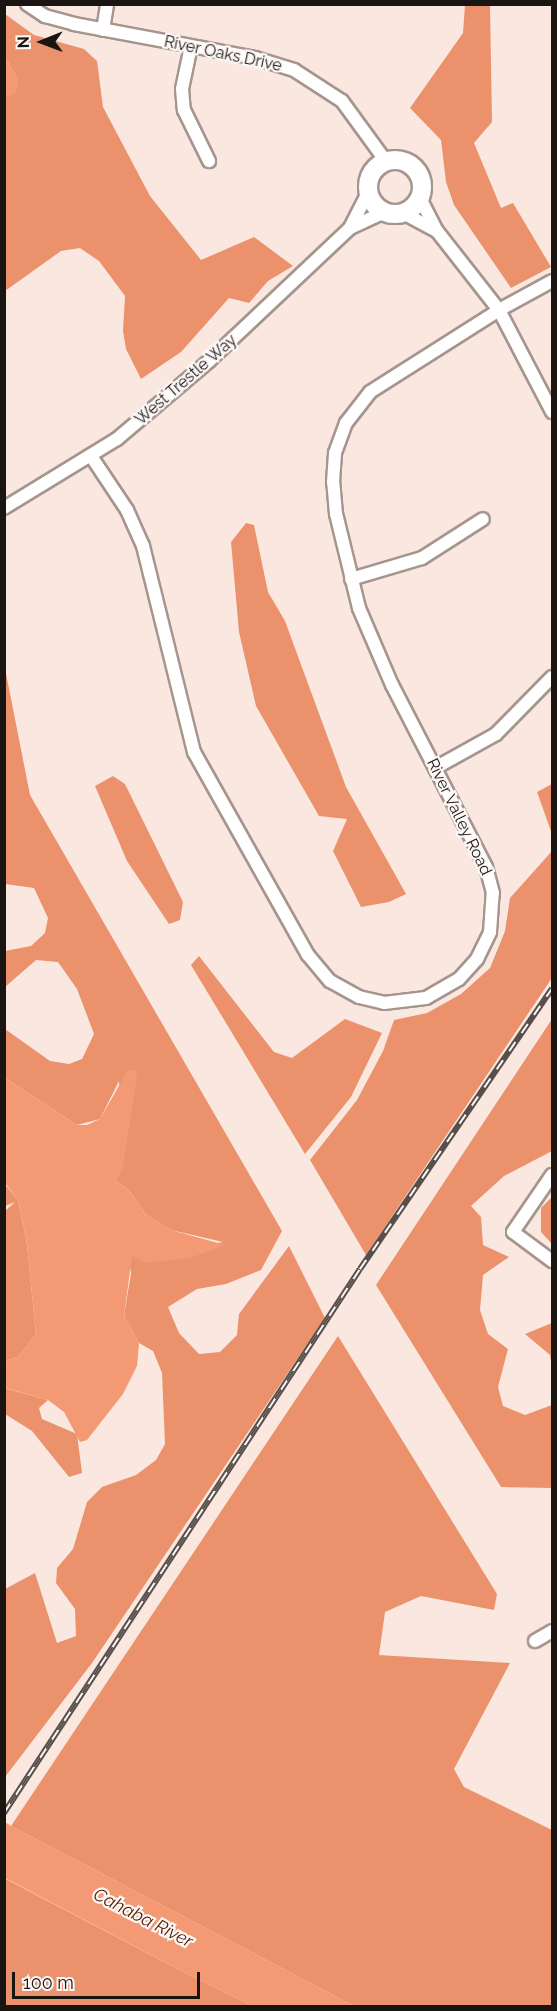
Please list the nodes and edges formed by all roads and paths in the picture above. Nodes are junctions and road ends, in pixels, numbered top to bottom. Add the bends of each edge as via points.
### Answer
1 (27, 4) edge
2 (107, 4) edge
3 (103, 30) junction
4 (191, 46) junction
5 (386, 160) junction
6 (209, 161) dead end
7 (368, 193) junction
8 (420, 198) junction
9 (384, 212) junction
10 (403, 213) junction
11 (350, 228) junction
12 (437, 231) junction
13 (552, 281) edge
14 (499, 310) junction
15 (552, 412) edge
16 (91, 456) junction
17 (4, 508) edge
18 (483, 519) dead end
19 (351, 579) junction
20 (552, 677) edge
21 (435, 768) junction
22 (552, 1175) edge
23 (552, 1261) edge
24 (552, 1631) edge
25 (535, 1641) dead end

1 - 3 street, River Oaks Drive via 45,16
2 - 3 street
3 - 4 street, River Oaks Drive
4 - 5 street, River Oaks Drive via 275,63 312,78 356,116
4 - 6 street via 182,89 184,110
5 - 7 street via 370,173
5 - 8 street via 406,161 415,168 421,177
7 - 9 street
7 - 11 street, West Trestle Way
8 - 10 street
8 - 12 street
9 - 10 street
9 - 11 street, West Trestle Way
10 - 12 street
11 - 16 street, West Trestle Way via 209,361 136,424
12 - 14 street
13 - 14 street, River Valley Road
14 - 15 street
14 - 19 street, River Valley Road via 384,381 362,400 346,423 335,453 333,482
16 - 17 street, West Trestle Way
16 - 21 street, River Valley Road via 127,510 143,546 187,733 206,777 308,955 330,981 359,997 405,1002 438,993 469,969 490,932 494,906 486,867
18 - 19 street via 422,558
19 - 21 street, River Valley Road via 379,656
20 - 21 street via 495,734
22 - 23 street via 513,1232
24 - 25 street

